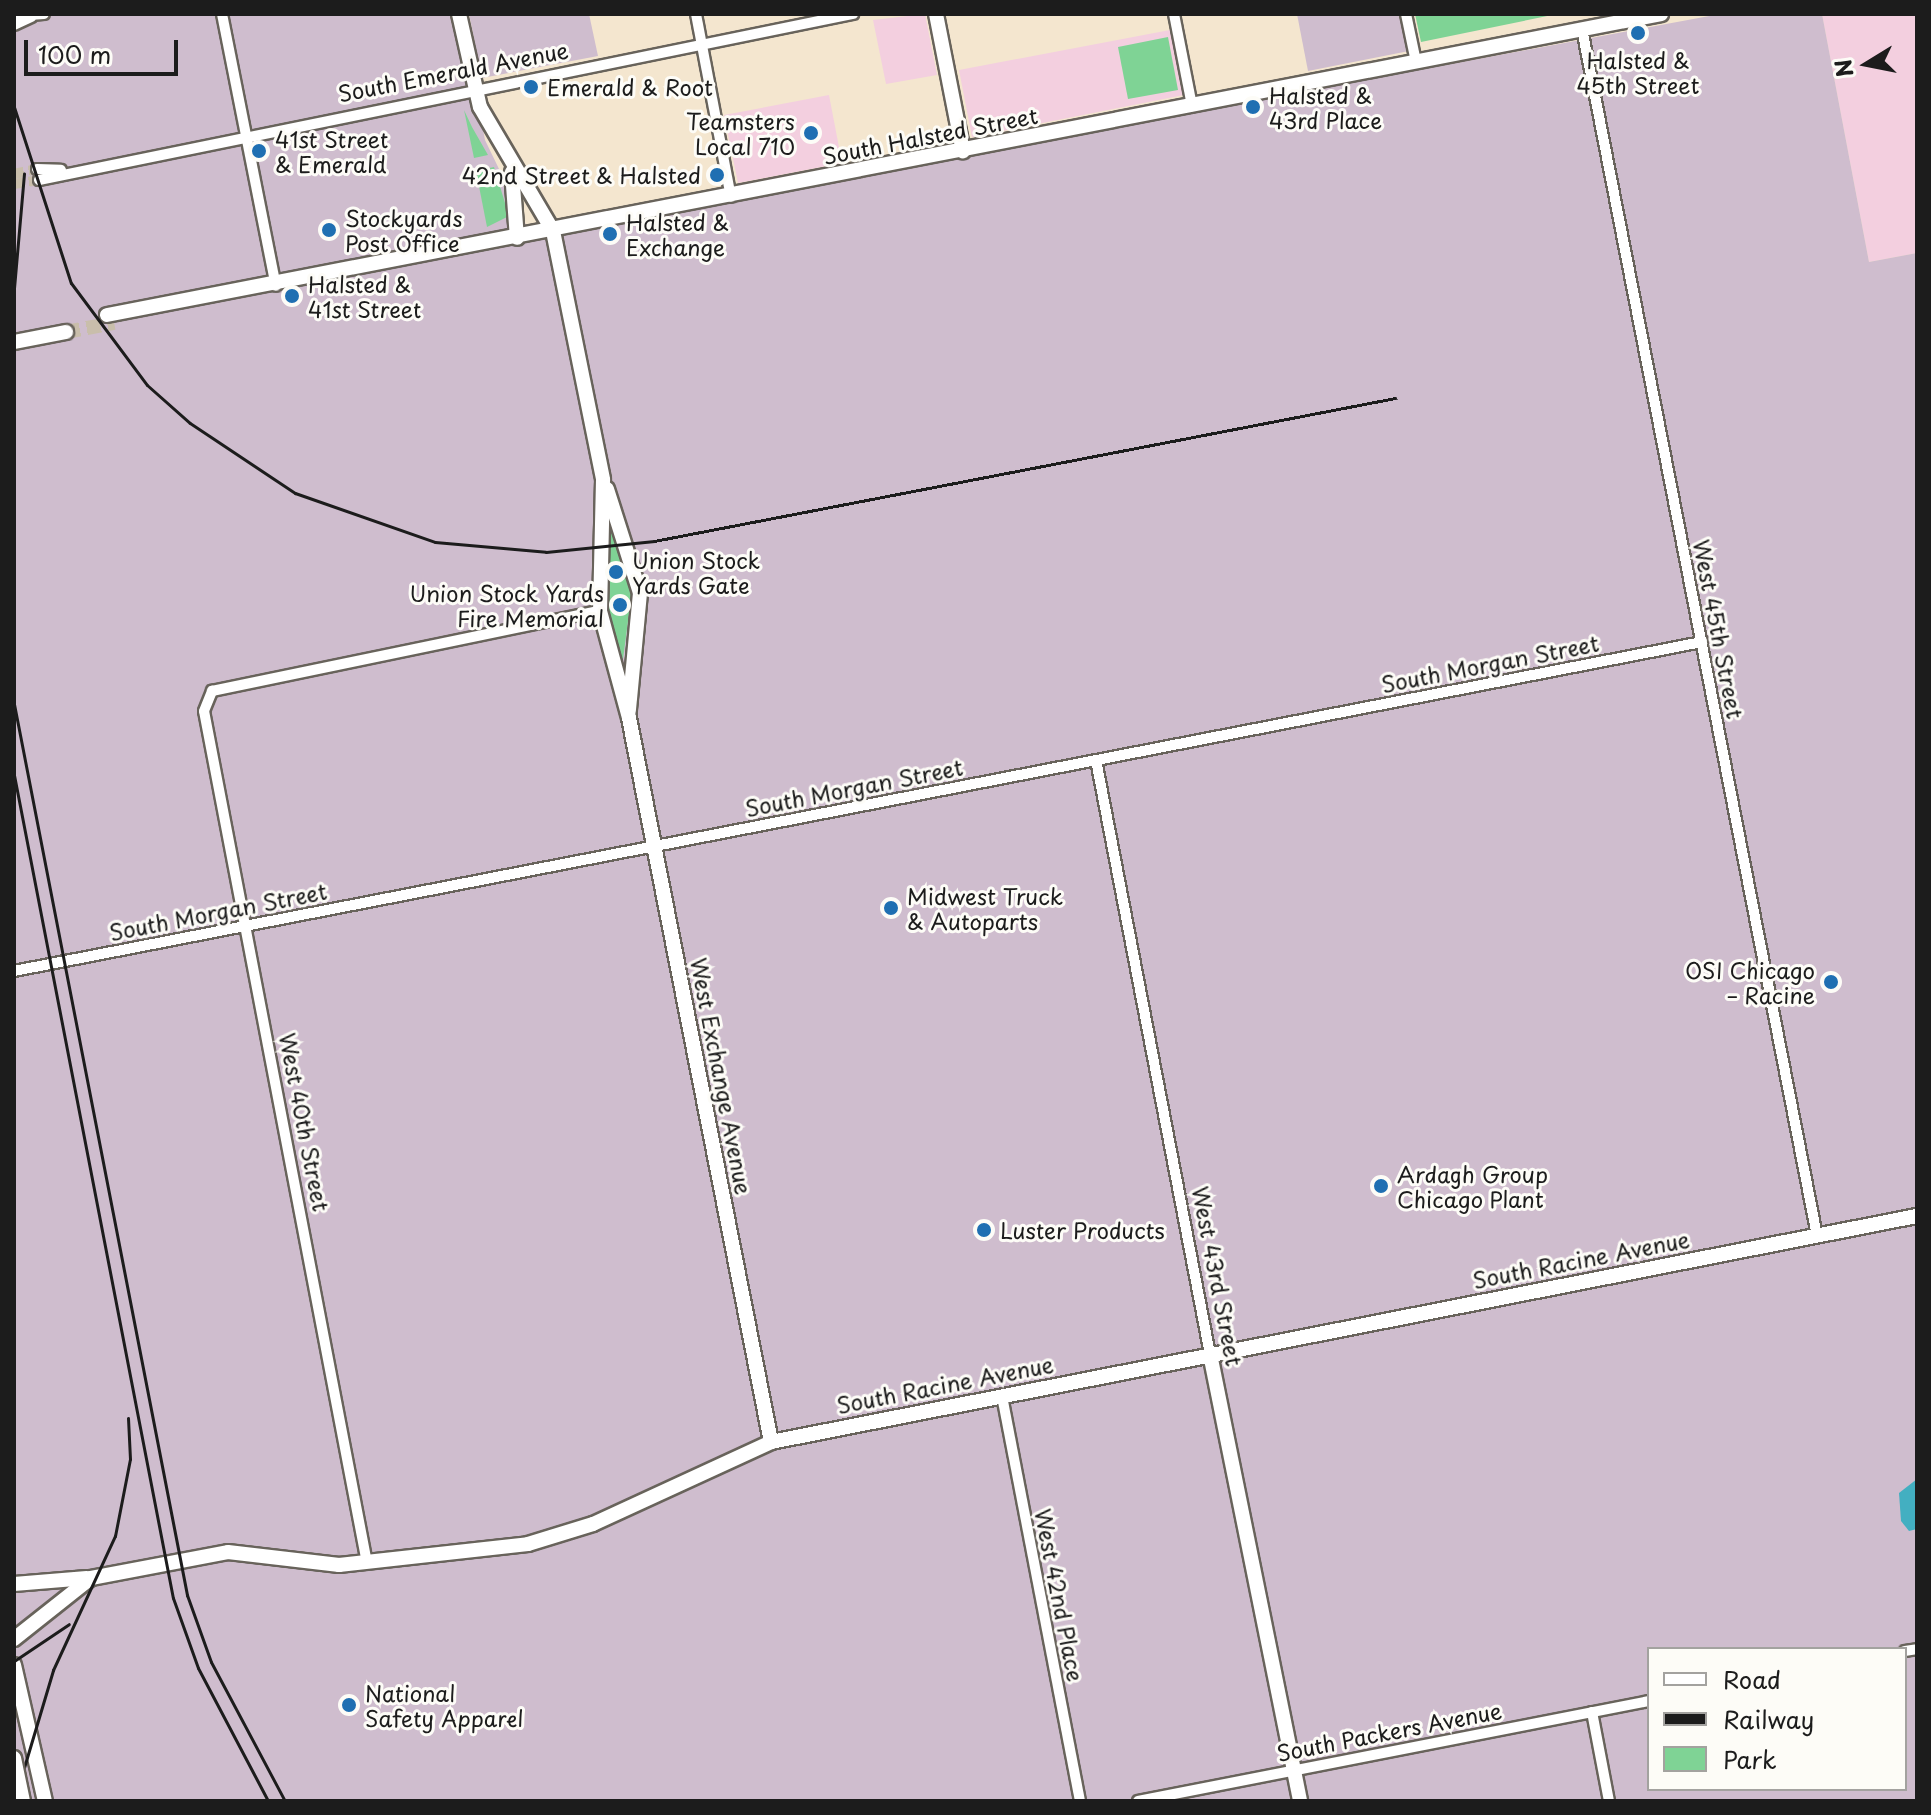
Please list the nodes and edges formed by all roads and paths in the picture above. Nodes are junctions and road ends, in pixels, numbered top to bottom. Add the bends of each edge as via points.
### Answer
1 (44, 14) edge
2 (222, 14) edge
3 (459, 14) edge
4 (696, 14) edge
5 (853, 14) edge
6 (936, 14) edge
7 (1174, 14) edge
8 (1406, 14) edge
9 (1661, 14) edge
10 (14, 16) edge
11 (31, 17) junction
12 (14, 25) edge
13 (1582, 29) junction
14 (701, 44) junction
15 (1416, 62) junction
16 (473, 88) junction
17 (1192, 106) junction
18 (246, 132) junction
19 (963, 151) junction
20 (508, 156) junction
21 (38, 174) tunnel mouth
22 (731, 197) junction
23 (553, 231) junction
24 (517, 238) junction
25 (276, 286) junction
26 (110, 319) tunnel mouth
27 (14, 334) edge
28 (14, 342) edge
29 (603, 480) junction
30 (600, 611) junction
31 (1702, 642) junction
32 (629, 718) junction
33 (1096, 760) junction
34 (654, 848) junction
35 (247, 926) junction
36 (14, 971) edge
37 (1917, 1216) edge
38 (1817, 1236) junction
39 (1210, 1354) junction
40 (1002, 1396) junction
41 (771, 1442) junction
42 (367, 1563) junction
43 (91, 1578) junction
44 (14, 1584) edge
45 (14, 1639) edge
46 (14, 1665) edge
47 (1647, 1701) edge
48 (1592, 1712) junction
49 (14, 1758) edge
50 (1294, 1770) junction
51 (23, 1801) edge
52 (45, 1801) edge
53 (1080, 1801) edge
54 (1138, 1801) edge
55 (1300, 1801) edge
56 (1609, 1801) edge

1 - 11 street
2 - 18 street
3 - 16 street, West Exchange Avenue
4 - 14 street
5 - 14 street, South Emerald Avenue
6 - 19 street
7 - 17 street
8 - 15 street
9 - 13 street, South Halsted Street
10 - 11 street
11 - 12 street
13 - 15 street, South Halsted Street
13 - 31 street, West 45th Street
14 - 16 street, South Emerald Avenue
14 - 22 street
15 - 17 street, South Halsted Street
16 - 18 street, South Emerald Avenue
16 - 20 street, West Exchange Avenue
17 - 19 street, South Halsted Street
18 - 21 street, South Emerald Avenue
18 - 25 street
19 - 22 street, South Halsted Street
20 - 23 street, West Exchange Avenue
20 - 24 street
22 - 23 street, South Halsted Street
23 - 24 street, South Halsted Street
23 - 29 street, West Exchange Avenue
24 - 25 street, South Halsted Street
25 - 26 street, South Halsted Street
27 - 28 street via 64,328
29 - 30 street, West Exchange Avenue
29 - 32 street, West Exchange Avenue via 640,593
30 - 32 street, West Exchange Avenue
30 - 35 street, West 40th Street via 212,691 204,711
31 - 33 street, South Morgan Street
31 - 38 street, West 45th Street
32 - 34 street, West Exchange Avenue
33 - 34 street, South Morgan Street
33 - 39 street, West 43rd Street
34 - 35 street, South Morgan Street
34 - 41 street, West Exchange Avenue
35 - 36 street, South Morgan Street
35 - 42 street, West 40th Street
37 - 38 street, South Racine Avenue
38 - 39 street, South Racine Avenue
39 - 40 street, South Racine Avenue
39 - 50 street, West 43rd Street
40 - 41 street, South Racine Avenue
40 - 53 street, West 42nd Place
41 - 42 street, South Racine Avenue via 563,1535
42 - 43 street, South Racine Avenue via 228,1552
43 - 44 street
43 - 45 street, South Racine Avenue
46 - 52 street
47 - 48 street, South Packers Avenue
48 - 50 street, South Packers Avenue
48 - 56 street
49 - 51 street, bridge
50 - 54 street, South Packers Avenue
50 - 55 street, West 43rd Street

